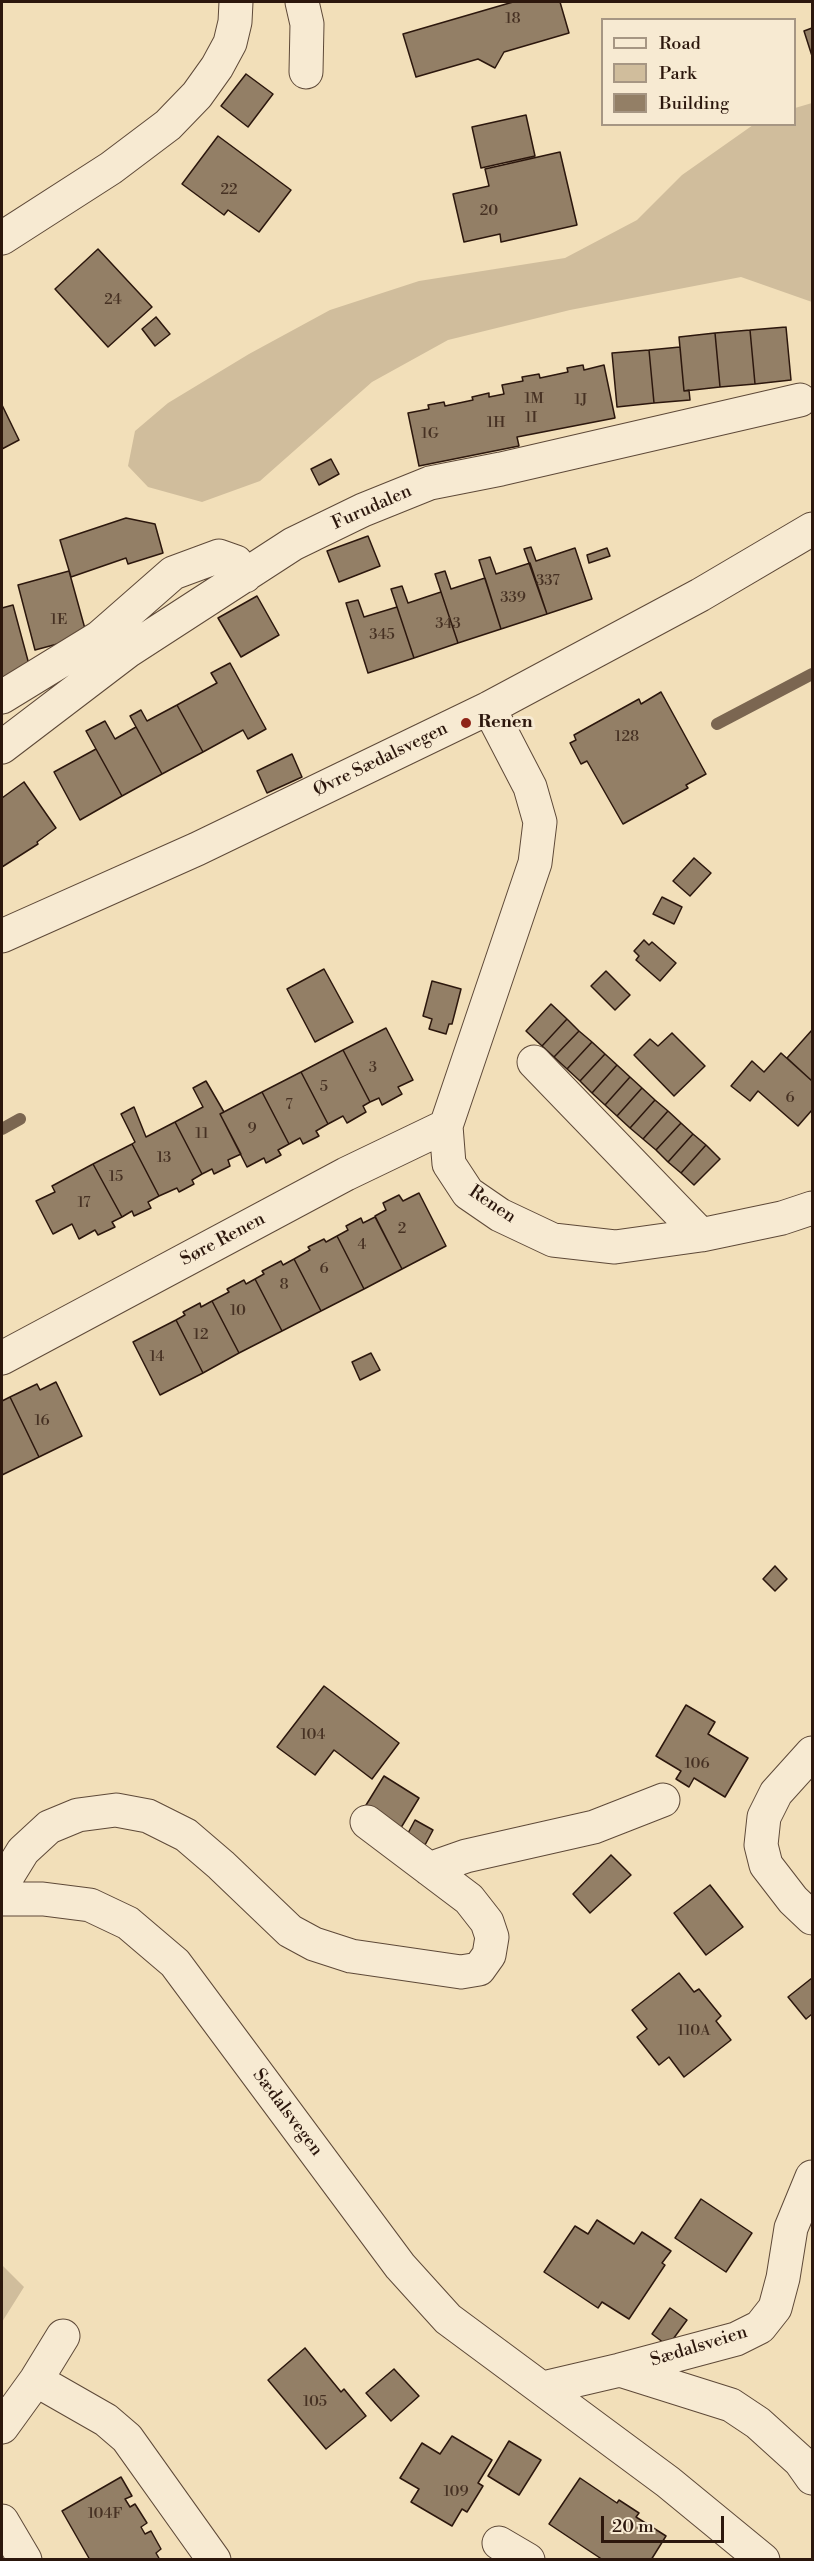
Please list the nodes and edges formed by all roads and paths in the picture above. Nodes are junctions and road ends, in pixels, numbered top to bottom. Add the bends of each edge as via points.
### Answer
1 (236, 2) edge
2 (302, 2) edge
3 (306, 72) dead end
4 (2, 238) edge
5 (800, 400) dead end
6 (813, 529) edge
7 (245, 576) junction
8 (2, 697) edge
9 (489, 708) junction
10 (2, 747) edge
11 (2, 936) edge
12 (534, 1062) dead end
13 (446, 1126) junction
14 (813, 1208) edge
15 (701, 1235) junction
16 (2, 1358) edge
17 (813, 1753) edge
18 (663, 1800) dead end
19 (367, 1822) dead end
20 (429, 1869) junction
21 (2, 1886) edge
22 (2, 1899) edge
23 (813, 1918) edge
24 (813, 2177) edge
25 (63, 2336) dead end
26 (620, 2370) junction
27 (36, 2380) junction
28 (543, 2388) junction
29 (2, 2427) edge
30 (813, 2478) edge
31 (2, 2521) edge
32 (499, 2543) dead end
33 (25, 2559) edge
34 (214, 2559) edge
35 (528, 2559) edge
36 (763, 2559) edge

1 - 4 street via 230,43 217,67 168,125 111,168
2 - 3 street via 307,24
5 - 7 street, Furudalen via 430,483 293,544
6 - 9 street, Øvre Sædalsvegen
7 - 8 street via 236,562 219,556 173,573 100,637
7 - 10 street, Furudalen via 128,651
9 - 11 street, Øvre Sædalsvegen via 197,849
9 - 13 street, Renen via 530,787 540,822 535,863
12 - 15 street
13 - 15 street, Renen via 449,1164 468,1193 500,1215 553,1240 615,1247
13 - 16 street, Søre Renen via 346,1174
14 - 15 street, Renen
17 - 23 street via 776,1793 764,1817 760,1845 766,1865 793,1900
18 - 20 street via 594,1827 466,1856
19 - 20 street
20 - 21 street via 469,1899 487,1922 492,1937 489,1955 479,1969 461,1972 351,1956 314,1944 290,1931 186,1835 148,1816 116,1810 78,1815 49,1827 23,1851
22 - 28 street, Sædalsvegen via 90,1905 128,1923 175,1963 400,2266 448,2319
24 - 26 street, Sædalsveien via 791,2228 775,2308 760,2327 736,2339
25 - 27 street
26 - 28 street
26 - 30 street via 731,2405 758,2423
27 - 29 street
27 - 34 street via 106,2420 127,2438
28 - 36 street, Sædalsvegen
31 - 33 street
32 - 35 street

